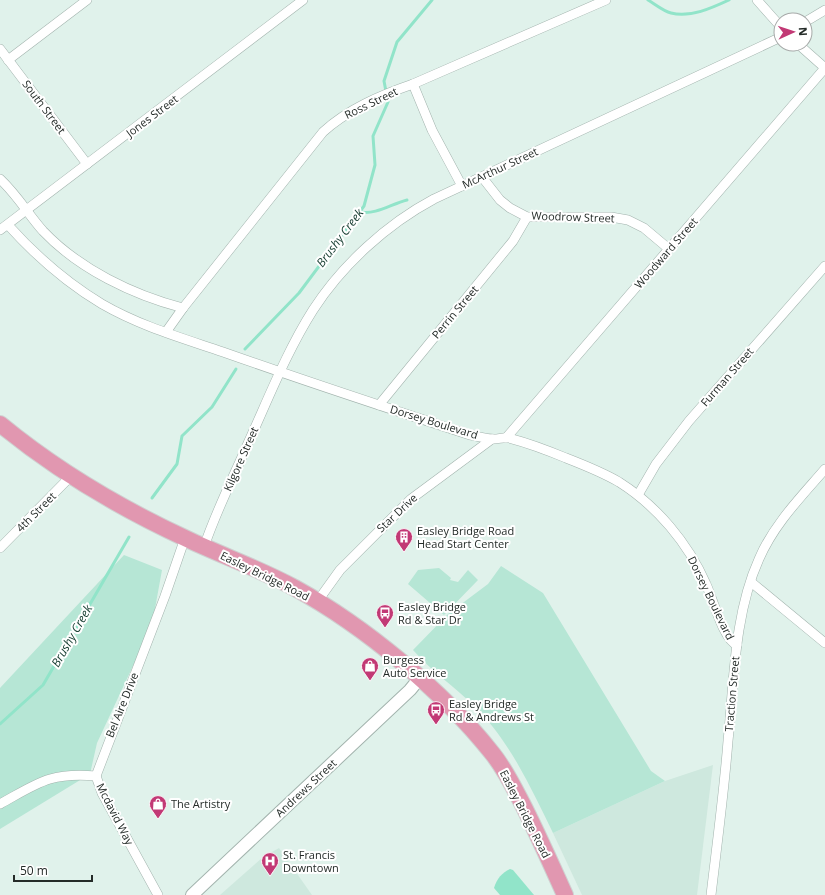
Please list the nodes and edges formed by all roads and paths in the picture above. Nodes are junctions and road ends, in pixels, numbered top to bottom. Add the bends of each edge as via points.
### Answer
1 (87, 0) edge
2 (303, 0) edge
3 (606, 0) edge
4 (757, 0) edge
5 (825, 10) edge
6 (813, 17) edge
7 (773, 18) edge
8 (773, 41) edge
9 (0, 49) edge
10 (807, 52) edge
11 (8, 60) junction
12 (825, 68) edge
13 (413, 84) junction
14 (87, 164) junction
15 (482, 177) junction
16 (0, 179) edge
17 (462, 186) junction
18 (28, 210) junction
19 (527, 217) junction
20 (4, 227) edge
21 (669, 249) junction
22 (825, 266) edge
23 (183, 308) junction
24 (166, 332) junction
25 (281, 373) junction
26 (379, 405) junction
27 (0, 424) edge
28 (506, 438) junction
29 (492, 439) junction
30 (825, 469) edge
31 (71, 476) junction
32 (638, 495) junction
33 (185, 538) junction
34 (204, 547) junction
35 (0, 548) edge
36 (751, 582) junction
37 (317, 602) junction
38 (825, 643) edge
39 (737, 646) junction
40 (419, 679) junction
41 (96, 776) junction
42 (0, 804) edge
43 (158, 895) edge
44 (192, 895) edge
45 (566, 895) edge
46 (711, 895) edge

1 - 11 street
2 - 14 street, Jones Street
3 - 13 street, Ross Street
4 - 7 street
5 - 6 street
8 - 15 street, McArthur Street
9 - 11 street, South Street
10 - 12 street
11 - 14 street, South Street
12 - 21 street, Woodward Street
13 - 17 street via 432,130
13 - 23 street, Ross Street via 344,115 322,132
14 - 18 street, Jones Street
15 - 17 street, McArthur Street
15 - 19 street, Woodrow Street via 500,200
16 - 18 street
17 - 25 street, McArthur Street via 407,215 349,265 313,310
18 - 20 street, Jones Street
18 - 23 street via 42,230 87,266 125,287
19 - 21 street, Woodrow Street via 610,217 628,220 644,228
19 - 26 street, Perrin Street via 512,241
20 - 24 street, Dorsey Boulevard via 85,293 122,315
21 - 28 street, Woodward Street
22 - 32 street, Furman Street via 684,427 656,464
23 - 24 street
24 - 25 street, Dorsey Boulevard
25 - 26 street, Dorsey Boulevard
25 - 34 street, Kilgore Street
26 - 29 street, Dorsey Boulevard via 470,435
27 - 31 highway, Easley Bridge Road
28 - 29 street, Dorsey Boulevard
28 - 32 street, Dorsey Boulevard via 598,471
29 - 37 street, Star Drive via 401,508 340,570
30 - 36 street, Traction Street via 771,535 758,560
31 - 33 highway, Easley Bridge Road via 121,506
31 - 35 street, 4th Street
32 - 39 street, Dorsey Boulevard via 679,537 690,553 706,584 725,632 731,643
33 - 34 highway, Easley Bridge Road
33 - 41 street, Bel Aire Drive via 166,596
34 - 37 highway, Easley Bridge Road via 275,578
36 - 38 street
36 - 39 street, Traction Street
37 - 40 highway, Easley Bridge Road via 366,636
39 - 46 street, Traction Street
40 - 44 street, Andrews Street
40 - 45 highway, Easley Bridge Road via 465,722 493,754 513,786
41 - 42 street via 74,774 49,778
41 - 43 street, Mcdavid Way via 102,793

